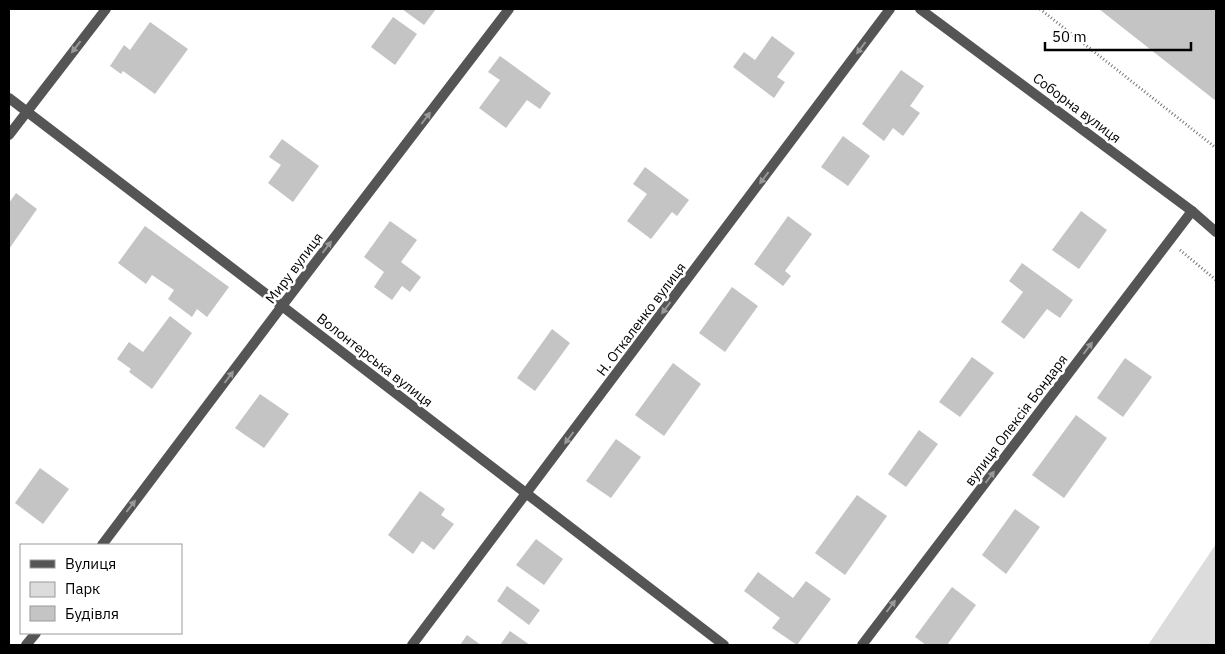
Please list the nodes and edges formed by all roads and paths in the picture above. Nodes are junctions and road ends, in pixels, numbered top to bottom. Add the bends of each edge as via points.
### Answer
1 (106, 9) edge
2 (509, 9) edge
3 (890, 9) edge
4 (920, 9) edge
5 (1040, 9) edge
6 (9, 98) edge
7 (26, 112) junction
8 (9, 135) edge
9 (1216, 148) edge
10 (1192, 211) junction
11 (1216, 232) edge
12 (1170, 241) junction
13 (1216, 280) edge
14 (282, 306) junction
15 (526, 494) junction
16 (103, 544) edge
17 (35, 634) edge
18 (26, 645) edge
19 (412, 645) edge
20 (724, 645) edge
21 (862, 645) edge

1 -> 7 street
14 -> 2 street, Миру вулиця
3 -> 15 street, Н. Откаленко вулиця
4 - 10 street, Соборна вулиця
5 - 9 path
6 - 7 street, Волонтерська вулиця
7 - 8 street
7 - 14 street, Волонтерська вулиця
10 - 11 street, Соборна вулиця
10 - 12 street, вулиця Олексія Бондаря
12 - 13 path
21 -> 12 street, вулиця Олексія Бондаря
14 - 15 street, Волонтерська вулиця
16 -> 14 street, Миру вулиця
15 - 19 street, Н. Откаленко вулиця
15 - 20 street, Волонтерська вулиця
17 - 18 street

